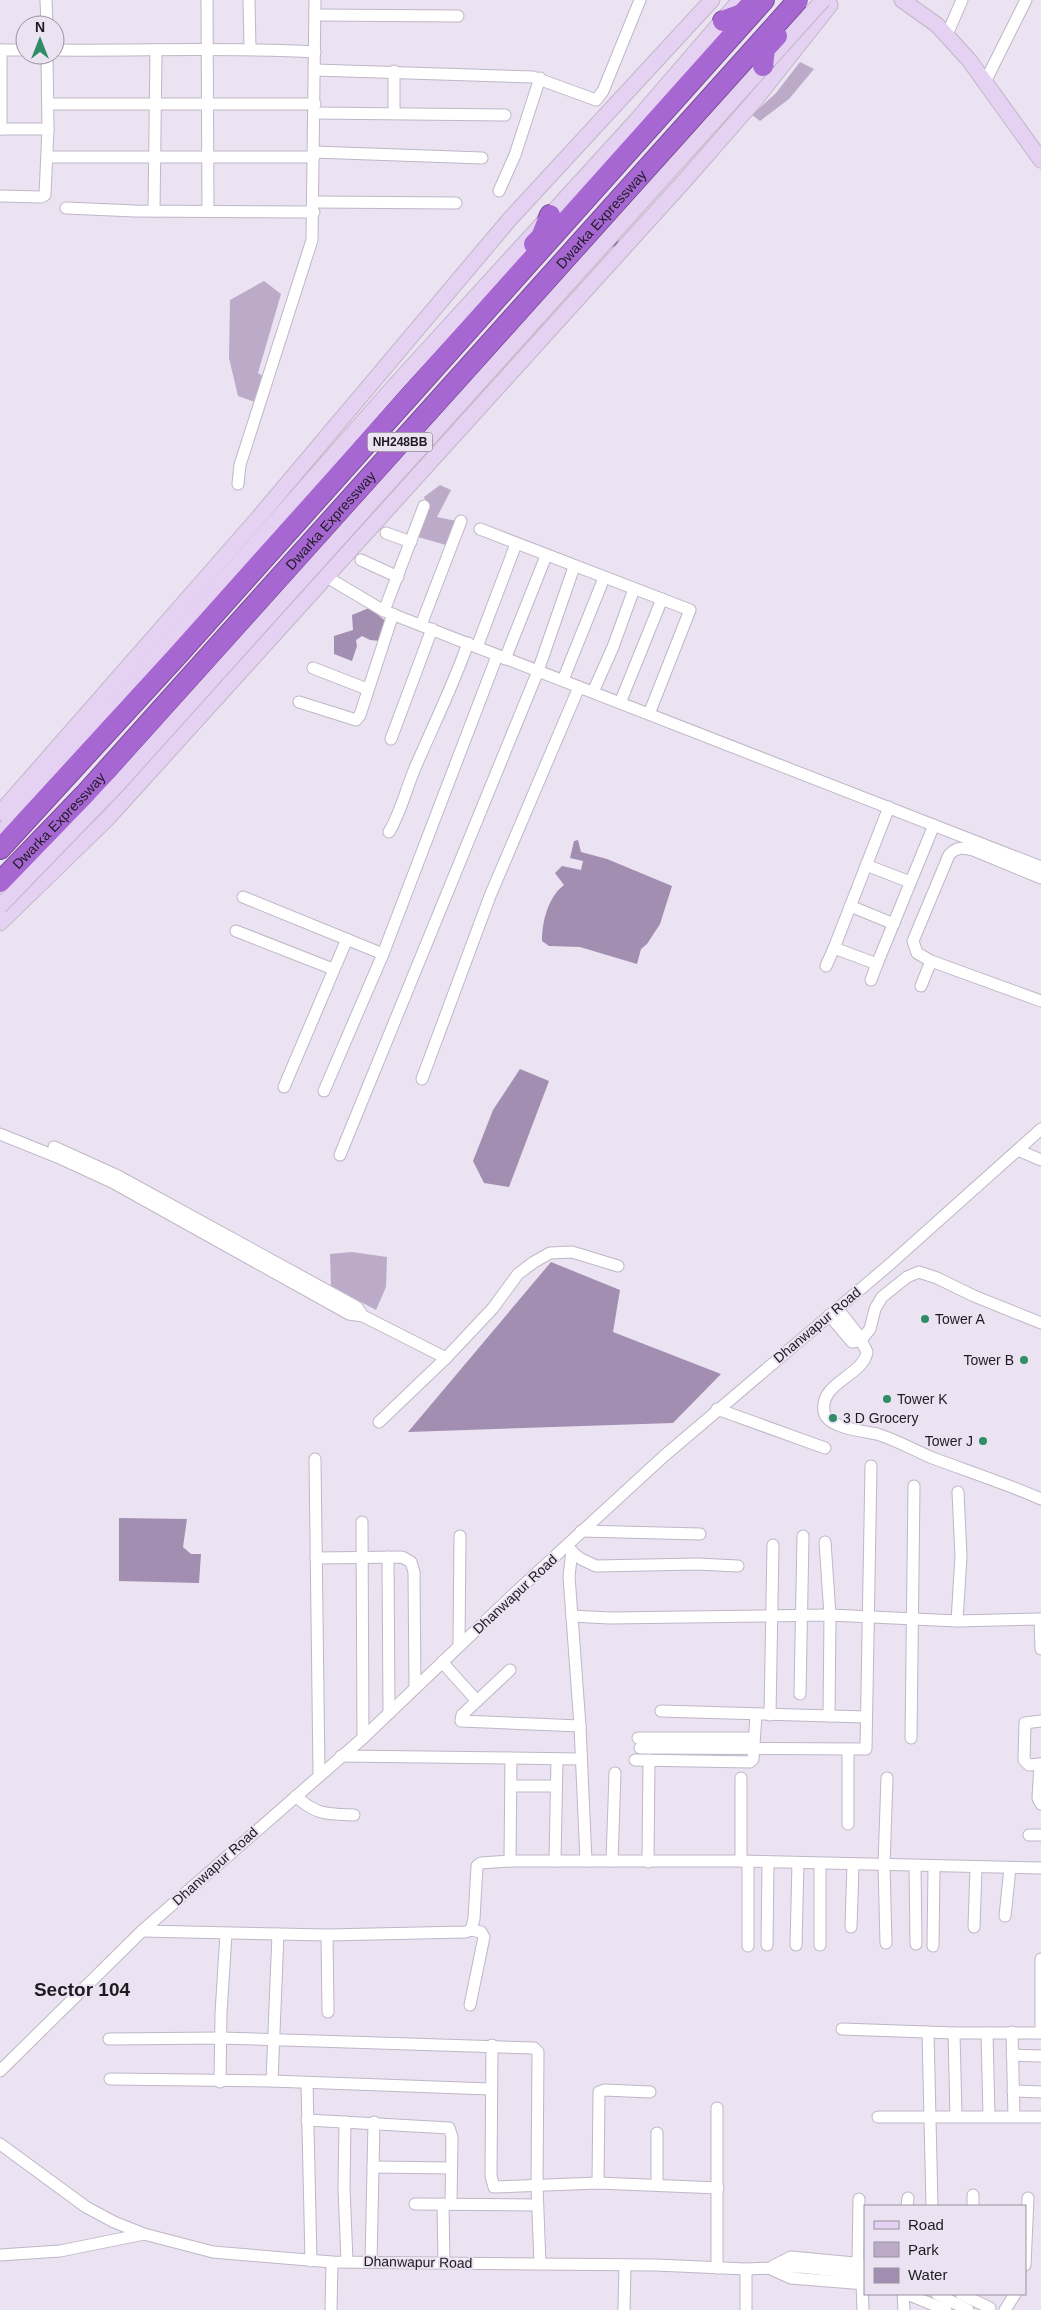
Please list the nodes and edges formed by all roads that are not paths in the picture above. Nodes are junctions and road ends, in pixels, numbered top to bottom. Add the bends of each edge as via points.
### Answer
1 (46, 0) edge
2 (207, 0) edge
3 (249, 0) edge
4 (315, 0) edge
5 (640, 0) edge
6 (712, 0) edge
7 (740, 0) edge
8 (755, 0) edge
9 (764, 0) edge
10 (785, 0) edge
11 (798, 0) edge
12 (902, 0) edge
13 (962, 0) edge
14 (1026, 0) edge
15 (826, 1) edge
16 (315, 14) junction
17 (47, 15) edge
18 (458, 16) dead end
19 (722, 21) junction
20 (943, 28) junction
21 (250, 48) junction
22 (0, 50) edge
23 (15, 50) edge
24 (65, 50) edge
25 (207, 50) junction
26 (156, 51) junction
27 (315, 52) junction
28 (47, 65) edge
29 (763, 66) joint
30 (315, 70) junction
31 (394, 71) junction
32 (540, 78) junction
33 (987, 79) junction
34 (596, 100) junction
35 (48, 104) junction
36 (156, 104) junction
37 (208, 104) junction
38 (315, 108) junction
39 (614, 108) junction
40 (394, 114) junction
41 (505, 115) dead end
42 (1, 129) edge
43 (48, 129) junction
44 (1041, 146) edge
45 (314, 154) junction
46 (154, 156) junction
47 (206, 156) junction
48 (47, 157) junction
49 (482, 158) dead end
50 (1041, 160) edge
51 (499, 191) dead end
52 (0, 196) edge
53 (456, 203) dead end
54 (314, 207) junction
55 (66, 208) dead end
56 (154, 211) junction
57 (208, 211) junction
58 (550, 215) junction
59 (609, 236) junction
60 (459, 340) junction
61 (475, 359) junction
62 (238, 484) dead end
63 (424, 506) dead end
64 (461, 522) dead end
65 (480, 529) dead end
66 (386, 533) dead end
67 (411, 542) junction
68 (516, 544) junction
69 (546, 556) junction
70 (361, 560) dead end
71 (574, 567) junction
72 (325, 576) junction
73 (398, 577) junction
74 (604, 578) junction
75 (634, 589) junction
76 (662, 600) junction
77 (388, 612) junction
78 (427, 627) junction
79 (472, 645) junction
80 (501, 658) junction
81 (313, 668) dead end
82 (538, 670) junction
83 (562, 680) junction
84 (579, 687) junction
85 (367, 689) junction
86 (593, 692) junction
87 (299, 702) dead end
88 (620, 703) junction
89 (649, 714) junction
90 (391, 739) dead end
91 (889, 807) junction
92 (0, 812) edge
93 (934, 825) junction
94 (389, 832) dead end
95 (0, 835) edge
96 (0, 849) edge
97 (866, 865) junction
98 (1041, 867) edge
99 (1041, 878) edge
100 (0, 882) edge
101 (910, 882) junction
102 (243, 898) dead end
103 (0, 906) edge
104 (850, 906) junction
105 (0, 923) edge
106 (894, 924) junction
107 (236, 931) dead end
108 (347, 939) junction
109 (834, 948) junction
110 (383, 954) junction
111 (931, 960) junction
112 (877, 964) junction
113 (826, 966) dead end
114 (333, 969) junction
115 (871, 980) dead end
116 (921, 986) dead end
117 (1041, 1001) edge
118 (422, 1079) dead end
119 (284, 1086) dead end
120 (324, 1091) dead end
121 (0, 1126) edge
122 (1041, 1129) edge
123 (0, 1134) edge
124 (1018, 1150) junction
125 (340, 1155) dead end
126 (1041, 1160) edge
127 (211, 1233) junction
128 (618, 1266) dead end
129 (833, 1311) junction
130 (1041, 1323) edge
131 (860, 1340) junction
132 (446, 1358) junction
133 (717, 1409) junction
134 (378, 1422) dead end
135 (826, 1448) dead end
136 (315, 1459) dead end
137 (871, 1466) dead end
138 (914, 1486) dead end
139 (958, 1492) dead end
140 (1041, 1500) edge
141 (362, 1522) dead end
142 (581, 1531) junction
143 (700, 1534) dead end
144 (460, 1536) dead end
145 (803, 1536) dead end
146 (825, 1542) dead end
147 (773, 1545) dead end
148 (569, 1549) junction
149 (362, 1557) junction
150 (388, 1557) junction
151 (316, 1558) junction
152 (738, 1566) dead end
153 (771, 1615) junction
154 (801, 1615) junction
155 (830, 1615) junction
156 (869, 1615) junction
157 (572, 1616) junction
158 (911, 1618) junction
159 (1041, 1618) edge
160 (957, 1621) junction
161 (459, 1645) junction
162 (1041, 1649) edge
163 (442, 1662) junction
164 (510, 1670) dead end
165 (415, 1688) junction
166 (800, 1694) dead end
167 (478, 1700) junction
168 (662, 1711) dead end
169 (389, 1713) junction
170 (756, 1715) junction
171 (770, 1715) junction
172 (830, 1716) junction
173 (866, 1717) junction
174 (1041, 1721) edge
175 (580, 1726) junction
176 (363, 1738) junction
177 (911, 1738) dead end
178 (639, 1743) dead end
179 (754, 1744) junction
180 (848, 1749) junction
181 (341, 1756) junction
182 (511, 1758) junction
183 (556, 1759) junction
184 (581, 1759) junction
185 (635, 1760) dead end
186 (649, 1760) junction
187 (1041, 1764) edge
188 (319, 1773) junction
189 (614, 1773) dead end
190 (741, 1778) dead end
191 (887, 1778) dead end
192 (511, 1786) junction
193 (556, 1786) junction
194 (296, 1796) junction
195 (1041, 1804) edge
196 (354, 1815) dead end
197 (848, 1824) dead end
198 (1029, 1835) dead end
199 (1041, 1835) edge
200 (510, 1861) junction
201 (555, 1861) junction
202 (586, 1861) junction
203 (612, 1861) junction
204 (648, 1862) junction
205 (744, 1862) junction
206 (768, 1862) junction
207 (798, 1863) junction
208 (820, 1864) junction
209 (853, 1865) junction
210 (884, 1865) junction
211 (915, 1866) junction
212 (934, 1867) junction
213 (976, 1868) junction
214 (1010, 1868) junction
215 (1041, 1868) edge
216 (1005, 1916) dead end
217 (851, 1927) dead end
218 (974, 1927) dead end
219 (471, 1930) junction
220 (142, 1931) junction
221 (226, 1934) junction
222 (278, 1934) junction
223 (327, 1935) junction
224 (886, 1943) dead end
225 (916, 1944) dead end
226 (767, 1945) dead end
227 (796, 1945) dead end
228 (820, 1945) dead end
229 (748, 1946) dead end
230 (933, 1946) dead end
231 (1041, 1959) edge
232 (1041, 2002) edge
233 (470, 2005) dead end
234 (328, 2012) dead end
235 (842, 2029) dead end
236 (928, 2032) junction
237 (1012, 2032) junction
238 (1041, 2032) edge
239 (954, 2033) junction
240 (987, 2034) junction
241 (221, 2038) junction
242 (109, 2039) dead end
243 (273, 2041) junction
244 (492, 2046) junction
245 (1012, 2055) junction
246 (1041, 2056) edge
247 (0, 2071) edge
248 (110, 2079) dead end
249 (272, 2081) junction
250 (220, 2082) junction
251 (307, 2082) junction
252 (490, 2090) junction
253 (1013, 2091) junction
254 (650, 2092) dead end
255 (1041, 2092) edge
256 (717, 2108) dead end
257 (929, 2116) junction
258 (956, 2116) junction
259 (989, 2116) junction
260 (1014, 2116) junction
261 (1041, 2116) edge
262 (878, 2117) dead end
263 (307, 2120) junction
264 (345, 2122) junction
265 (374, 2122) junction
266 (657, 2132) dead end
267 (0, 2144) edge
268 (372, 2167) junction
269 (451, 2168) junction
270 (598, 2183) junction
271 (658, 2185) junction
272 (537, 2186) junction
273 (718, 2188) junction
274 (1028, 2198) dead end
275 (859, 2199) dead end
276 (415, 2204) dead end
277 (447, 2204) junction
278 (537, 2205) junction
279 (932, 2205) edge
280 (144, 2234) junction
281 (1026, 2243) edge
282 (0, 2255) edge
283 (310, 2261) junction
284 (347, 2261) junction
285 (332, 2262) junction
286 (372, 2262) junction
287 (444, 2263) junction
288 (861, 2263) edge
289 (540, 2264) junction
290 (625, 2265) junction
291 (717, 2268) junction
292 (769, 2268) junction
293 (746, 2269) junction
294 (864, 2280) edge
295 (905, 2295) edge
296 (908, 2295) edge
297 (943, 2295) edge
298 (1014, 2295) edge
299 (968, 2299) edge
300 (991, 2309) edge
301 (331, 2310) edge
302 (624, 2310) edge
303 (746, 2310) edge
304 (863, 2310) edge
305 (904, 2310) edge
306 (946, 2310) edge
307 (1005, 2310) edge

1 - 17 street
2 - 25 street
3 - 21 street
4 - 16 street
5 - 34 street via 603,91
6 - 39 street
7 - 19 street
8 - 19 highway via 742,14
9 - 60 highway, Dwarka Expressway / NH248BB
10 - 15 street via 814,8
11 - 61 highway, Dwarka Expressway / NH248BB, bridge
12 - 20 street
13 - 20 street
14 - 33 street
15 - 29 highway, bridge via 765,49
15 - 72 street via 755,100
16 - 18 street
16 - 27 street
19 - 58 street
20 - 33 street
21 - 25 street
21 - 27 street
22 - 23 street
22 - 42 street
24 - 26 street
25 - 26 street
25 - 37 street
26 - 36 street
27 - 30 street
28 - 35 street
29 - 59 street, bridge
30 - 31 street
30 - 38 street
31 - 32 street
31 - 40 street
32 - 34 street
32 - 51 street via 515,156
33 - 44 street
33 - 50 street
34 - 39 street
35 - 36 street
35 - 43 street
36 - 37 street
36 - 46 street
37 - 38 street
37 - 47 street
38 - 40 street
38 - 45 street
39 - 92 street via 509,220 265,510
40 - 41 street
42 - 43 street
43 - 48 street
45 - 47 street
45 - 49 street
45 - 54 street
46 - 47 street
46 - 48 street
46 - 56 street
47 - 57 street
48 - 52 street via 45,195
53 - 54 street
54 - 57 street
54 - 62 street via 312,240 240,466
55 - 56 street
56 - 57 street
58 - 60 highway via 541,237 460,326
58 - 95 street via 397,383
59 - 61 highway, bridge via 593,245 499,344
59 - 103 street, bridge via 119,783
60 - 96 highway, Dwarka Expressway / NH248BB
61 - 100 highway, Dwarka Expressway / NH248BB, bridge via 85,794
63 - 67 street
64 - 78 street
65 - 68 street
66 - 67 street
67 - 73 street
68 - 69 street
68 - 79 street
69 - 71 street
69 - 80 street
70 - 73 street
71 - 74 street
71 - 82 street
72 - 77 street
72 - 105 street via 107,819
73 - 77 street
74 - 75 street
74 - 83 street
75 - 76 street
75 - 86 street
76 - 88 street
76 - 89 street via 688,608 690,612
77 - 78 street
77 - 85 street
78 - 79 street
78 - 90 street
79 - 80 street
79 - 94 street via 414,769
80 - 82 street
80 - 110 street
81 - 85 street
82 - 83 street
82 - 125 street
83 - 84 street
84 - 86 street
84 - 118 street via 490,896
85 - 87 street via 356,720
86 - 88 street
88 - 89 street
89 - 91 street
91 - 93 street
91 - 97 street
93 - 98 street
93 - 101 street
97 - 101 street
97 - 104 street
99 - 111 street via 965,848 953,850 913,941 917,953
101 - 106 street
102 - 108 street
104 - 106 street
104 - 109 street
106 - 112 street
107 - 114 street
108 - 110 street
108 - 114 street
109 - 112 street
109 - 113 street
110 - 120 street
111 - 116 street
111 - 117 street
112 - 115 street
114 - 119 street
121 - 127 street via 109,1172
122 - 124 street, Dhanwapur Road
123 - 127 street via 62,1158
124 - 126 street
124 - 129 street, Dhanwapur Road
127 - 132 street via 349,1314 363,1316
128 - 132 street via 572,1252 550,1253 518,1274 493,1308
129 - 131 street
129 - 133 street, Dhanwapur Road
130 - 131 street via 919,1272 907,1277 882,1297 870,1329
131 - 140 street via 866,1350 866,1358 832,1388 825,1400 825,1417 835,1424 889,1438
132 - 134 street
133 - 135 street
133 - 142 street, Dhanwapur Road
136 - 151 street
137 - 156 street
138 - 158 street
139 - 160 street via 961,1548
141 - 149 street
142 - 143 street
142 - 148 street, Dhanwapur Road
144 - 161 street
145 - 154 street
146 - 155 street
147 - 153 street
148 - 152 street via 596,1566
148 - 157 street
148 - 161 street, Dhanwapur Road
149 - 150 street
149 - 151 street
149 - 176 street
150 - 165 street via 408,1559 414,1565
150 - 169 street
151 - 188 street
153 - 154 street
153 - 157 street
153 - 171 street
154 - 155 street
154 - 166 street
155 - 156 street
155 - 172 street
156 - 158 street
156 - 173 street
157 - 175 street
158 - 160 street
158 - 177 street
159 - 160 street
159 - 162 street
161 - 163 street, Dhanwapur Road
163 - 165 street, Dhanwapur Road
163 - 167 street
164 - 167 street
165 - 169 street, Dhanwapur Road
167 - 175 street via 462,1715 461,1721
168 - 170 street
169 - 176 street, Dhanwapur Road
170 - 171 street
170 - 179 street
171 - 172 street
172 - 173 street
173 - 180 street via 866,1749
174 - 187 street via 1028,1721 1024,1726 1025,1764
175 - 184 street
176 - 181 street, Dhanwapur Road
178 - 179 street
179 - 180 street
179 - 186 street via 750,1762
180 - 197 street
181 - 182 street
181 - 188 street, Dhanwapur Road
182 - 183 street
182 - 192 street
183 - 184 street
183 - 193 street
184 - 202 street
185 - 186 street
186 - 204 street
187 - 195 street via 1038,1798
188 - 194 street, Dhanwapur Road
189 - 203 street
190 - 205 street
191 - 210 street
192 - 193 street
192 - 200 street
193 - 201 street
194 - 196 street via 308,1808 318,1812
194 - 220 street, Dhanwapur Road
198 - 199 street
200 - 201 street
200 - 219 street via 477,1866
201 - 202 street
202 - 203 street
203 - 204 street
204 - 205 street
205 - 206 street
205 - 229 street
206 - 207 street
206 - 226 street
207 - 208 street
207 - 227 street
208 - 209 street
208 - 228 street
209 - 210 street
209 - 217 street
210 - 211 street
210 - 224 street
211 - 212 street
211 - 225 street
212 - 213 street
212 - 230 street
213 - 214 street
213 - 218 street
214 - 215 street
214 - 216 street
219 - 223 street via 456,1934
219 - 233 street via 480,1932 484,1937
220 - 221 street
220 - 247 street, Dhanwapur Road
221 - 222 street
221 - 241 street
222 - 223 street
222 - 243 street
223 - 234 street
231 - 232 street
232 - 238 street
235 - 236 street
236 - 239 street
236 - 257 street
237 - 238 street
237 - 240 street
237 - 245 street
239 - 240 street
239 - 258 street
240 - 259 street
241 - 242 street
241 - 243 street
241 - 250 street
243 - 244 street
243 - 249 street
244 - 252 street
244 - 272 street via 526,2046 538,2052
245 - 246 street
245 - 253 street
248 - 250 street
249 - 250 street
249 - 251 street
251 - 252 street
251 - 263 street
252 - 272 street via 494,2187
253 - 255 street
253 - 260 street
254 - 270 street via 599,2092
256 - 273 street
257 - 258 street
257 - 262 street
257 - 279 street
258 - 259 street
259 - 260 street
260 - 261 street
263 - 264 street
263 - 283 street
264 - 265 street
264 - 284 street
265 - 268 street
265 - 269 street via 449,2128 452,2137
266 - 271 street
267 - 280 street, Dhanwapur Road via 86,2207
268 - 269 street
268 - 286 street
269 - 277 street
270 - 271 street
270 - 272 street
271 - 273 street
272 - 278 street
273 - 291 street
274 - 281 street
275 - 288 street
276 - 277 street
277 - 278 street
277 - 287 street
278 - 289 street
280 - 282 street via 60,2251
280 - 283 street, Dhanwapur Road via 213,2252
283 - 285 street, Dhanwapur Road
284 - 285 street, Dhanwapur Road
284 - 286 street, Dhanwapur Road
285 - 301 street
286 - 287 street, Dhanwapur Road
287 - 289 street, Dhanwapur Road
288 - 292 street via 791,2257
289 - 290 street, Dhanwapur Road
290 - 291 street, Dhanwapur Road
290 - 302 street
291 - 293 street, Dhanwapur Road
292 - 293 street, Dhanwapur Road
292 - 294 street via 791,2278
293 - 303 street
294 - 304 street
295 - 305 street
296 - 306 street
297 - 299 street
298 - 307 street
299 - 300 street

